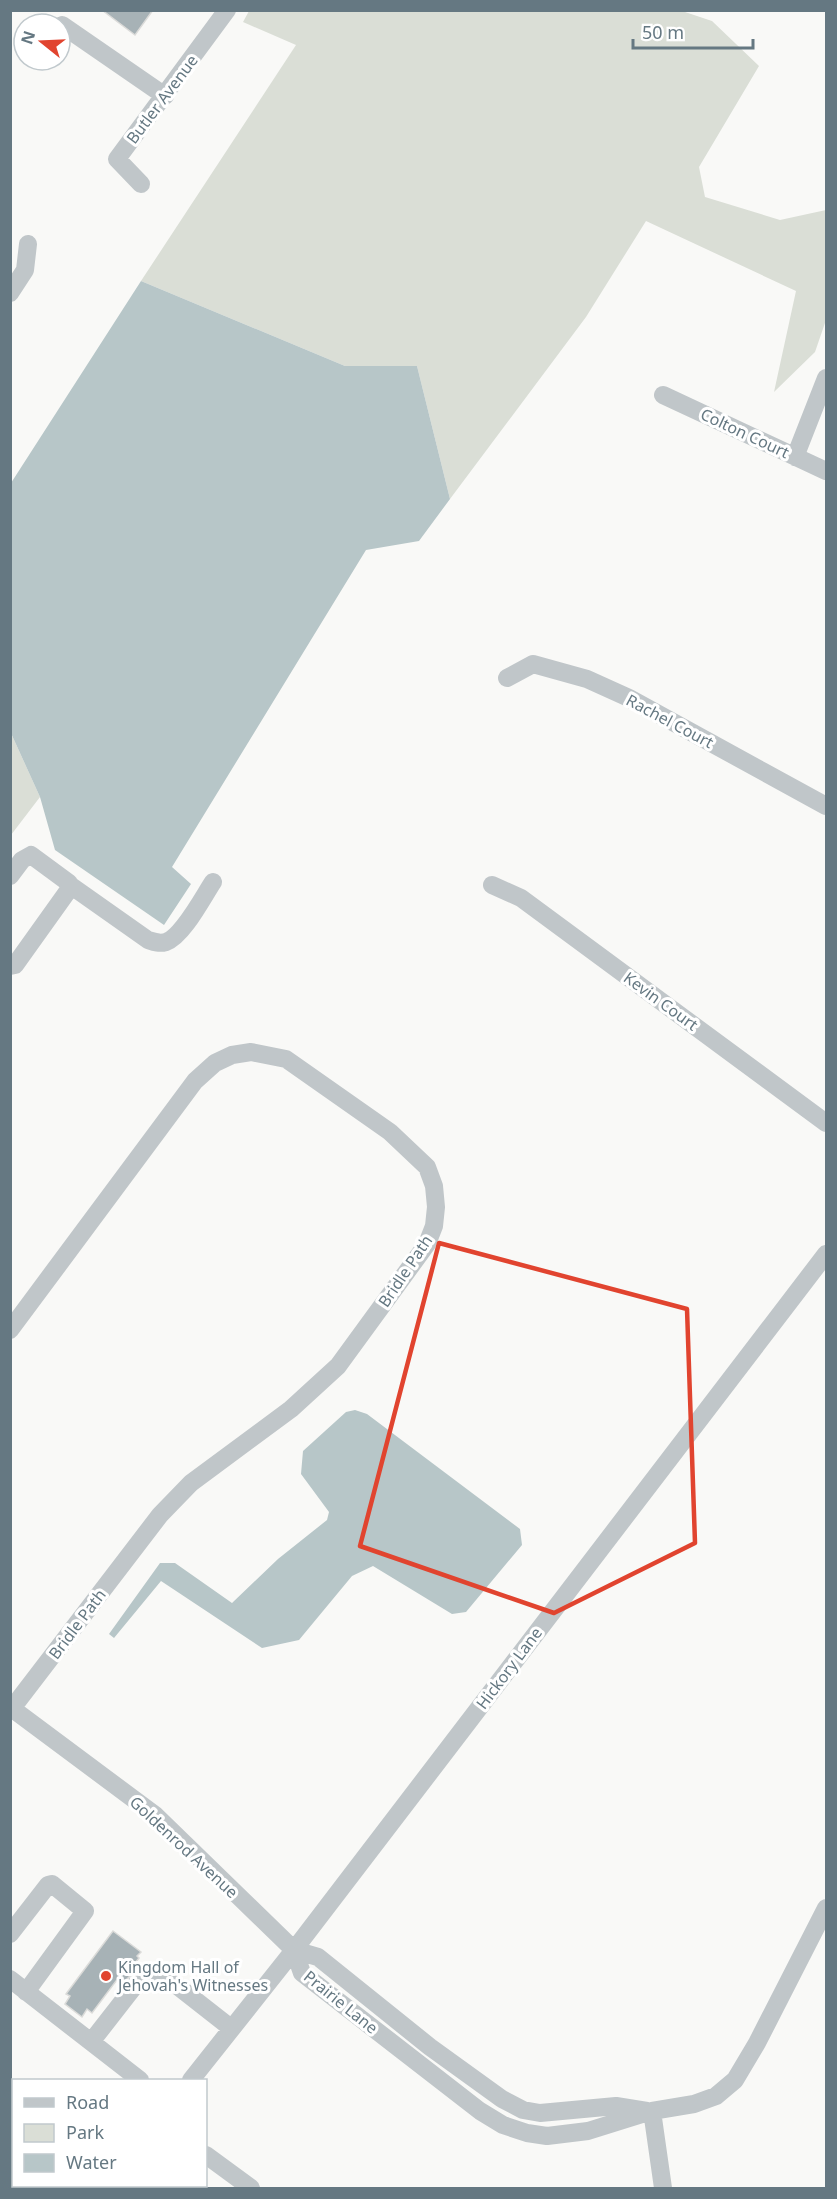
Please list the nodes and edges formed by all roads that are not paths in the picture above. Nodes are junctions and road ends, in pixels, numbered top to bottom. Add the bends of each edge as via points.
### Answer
1 (227, 10) edge
2 (72, 32) edge
3 (165, 96) junction
4 (141, 184) dead end
5 (28, 244) dead end
6 (10, 293) edge
7 (826, 378) edge
8 (663, 395) dead end
9 (795, 457) junction
10 (826, 471) edge
11 (507, 678) dead end
12 (826, 806) edge
13 (10, 876) edge
14 (213, 882) dead end
15 (70, 885) junction
16 (492, 885) dead end
17 (10, 966) edge
18 (826, 1123) edge
19 (826, 1254) edge
20 (10, 1330) edge
21 (11, 1709) edge
22 (826, 1908) edge
23 (10, 1934) edge
24 (294, 1950) junction
25 (10, 1979) edge
26 (26, 1992) junction
27 (231, 2028) junction
28 (91, 2042) junction
29 (430, 2047) junction
30 (417, 2062) junction
31 (139, 2079) edge
32 (192, 2079) edge
33 (523, 2109) junction
34 (652, 2111) junction
35 (516, 2130) junction
36 (207, 2156) edge
37 (251, 2188) edge
38 (663, 2188) edge

1 - 3 street, Butler Avenue
2 - 3 street
3 - 4 street, Butler Avenue via 117,159
5 - 6 street via 26,270
7 - 9 street
8 - 9 street, Colton Court
9 - 10 street, Colton Court
11 - 12 street, Rachel Court via 533,664 587,679
13 - 15 street via 31,855
14 - 15 street via 180,930 161,943 148,940
15 - 17 street via 69,892 15,965
16 - 18 street, Kevin Court via 521,898
19 - 24 street, Hickory Lane
20 - 21 street, Bridle Path via 195,1081 214,1063 232,1055 250,1052 286,1059 390,1132 427,1167 434,1186 434,1226 427,1244 338,1366 291,1409 191,1483 160,1515
21 - 24 street, Goldenrod Avenue via 155,1815
22 - 34 street, Prairie Lane via 735,2080 716,2096
23 - 26 street via 48,1885 52,1884 85,1911
24 - 27 street, Hickory Lane
24 - 29 street, Prairie Lane via 318,1957
24 - 30 street, Prairie Lane via 302,1973
25 - 26 street
26 - 28 street
27 - 28 street via 162,1974 137,1983
27 - 32 street, Hickory Lane
28 - 31 street
29 - 30 street
29 - 33 street, Prairie Lane via 502,2099
30 - 35 street, Prairie Lane via 480,2111
33 - 34 street, Prairie Lane via 540,2113 616,2106
33 - 35 street
34 - 35 street, Prairie Lane via 588,2131 547,2136
34 - 38 street
36 - 37 street

